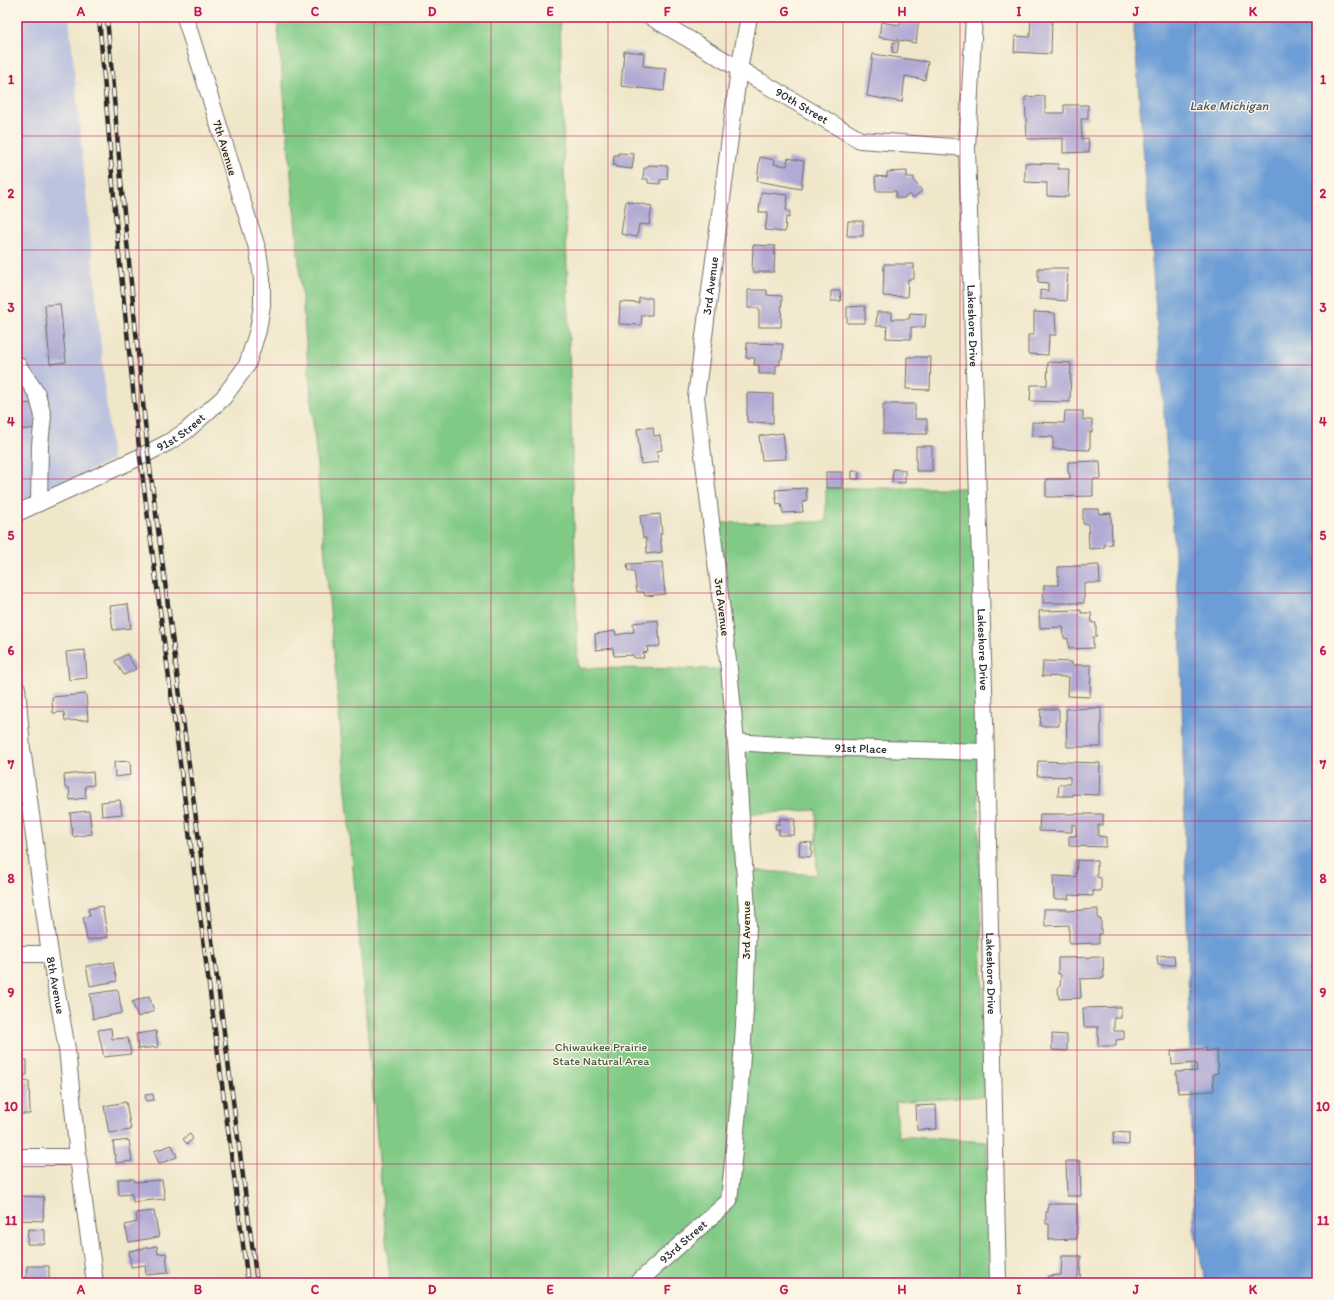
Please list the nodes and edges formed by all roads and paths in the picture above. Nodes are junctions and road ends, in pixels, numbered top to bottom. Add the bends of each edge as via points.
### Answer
1 (185, 17) edge
2 (651, 17) edge
3 (749, 17) edge
4 (974, 17) edge
5 (739, 69) junction
6 (967, 148) junction
7 (262, 279) joint
8 (17, 364) edge
9 (39, 503) junction
10 (17, 513) edge
11 (17, 688) edge
12 (736, 742) junction
13 (19, 748) edge
14 (986, 752) junction
15 (17, 954) edge
16 (50, 954) junction
17 (78, 1156) junction
18 (17, 1157) edge
19 (729, 1201) joint
20 (95, 1283) edge
21 (637, 1283) edge
22 (998, 1283) edge

1 - 7 street, 7th Avenue via 258,251
2 - 5 street, 90th Street
3 - 5 street, 3rd Avenue
4 - 6 street, Lakeshore Drive
5 - 6 street, 90th Street via 860,140
5 - 12 street, 3rd Avenue via 696,397
6 - 14 street, Lakeshore Drive
7 - 9 street, 91st Street via 262,305 258,330 249,358 223,398 186,431 169,442
8 - 9 street via 37,394 43,416
9 - 10 street, 91st Street
11 - 13 street, 8th Avenue
12 - 14 street, 91st Place
12 - 19 street, 3rd Avenue via 748,925 739,1101
13 - 16 street, 8th Avenue
14 - 22 street, Lakeshore Drive
15 - 16 street
16 - 17 street, 8th Avenue via 68,1049
17 - 18 street
17 - 20 street, 8th Avenue
19 - 21 street, 93rd Street

